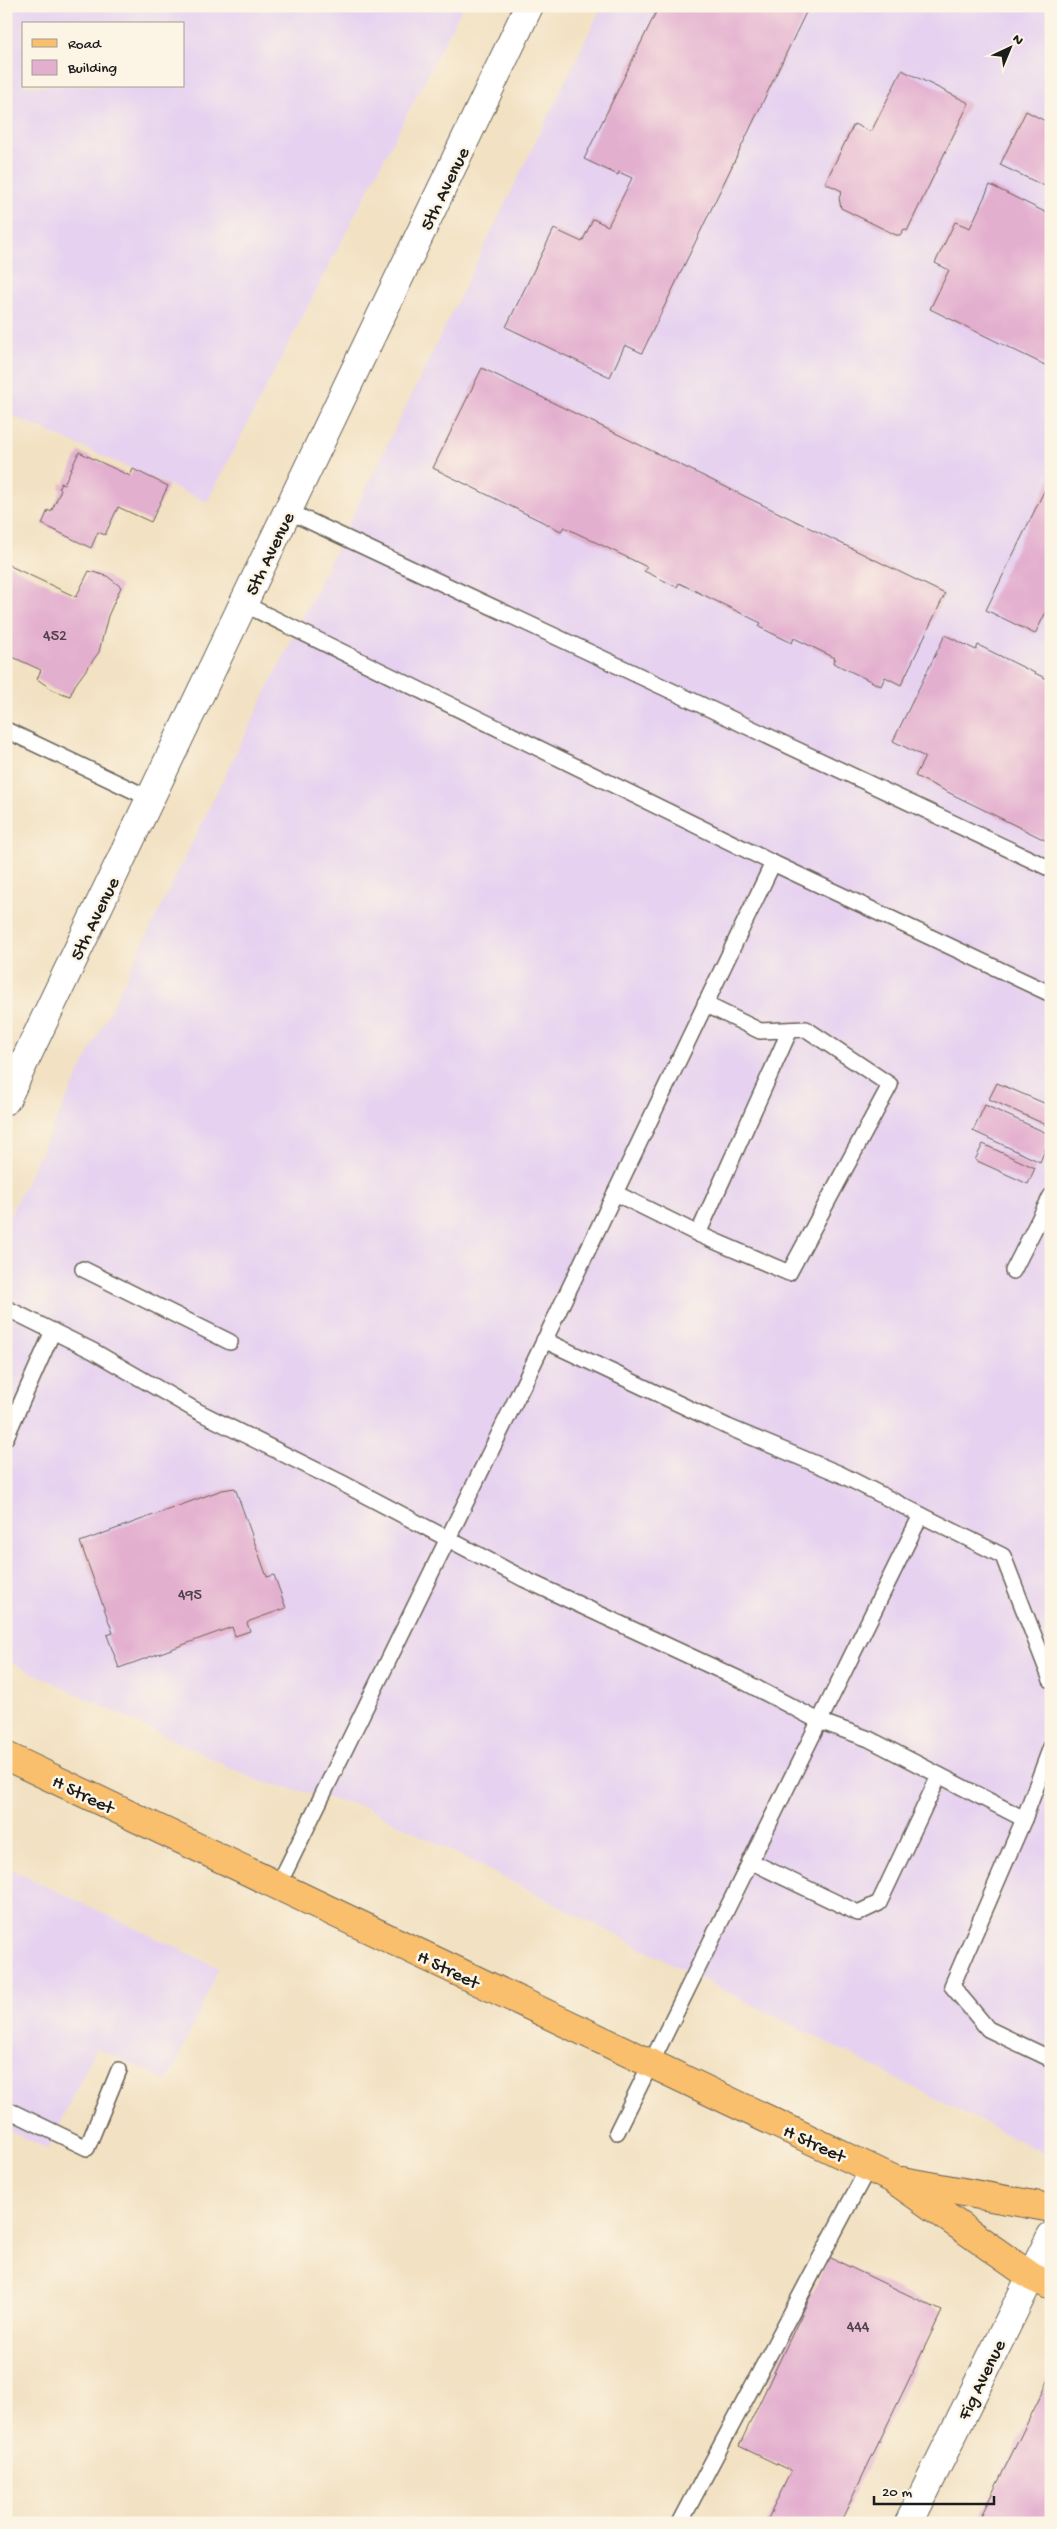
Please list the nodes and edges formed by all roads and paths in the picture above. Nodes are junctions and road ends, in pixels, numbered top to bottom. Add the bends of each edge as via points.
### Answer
1 (530, 6) edge
2 (288, 511) junction
3 (244, 604) junction
4 (6, 730) edge
5 (151, 799) junction
6 (773, 863) junction
7 (1051, 869) edge
8 (1051, 994) edge
9 (705, 1004) junction
10 (790, 1030) junction
11 (10, 1082) edge
12 (614, 1193) junction
13 (1051, 1196) edge
14 (698, 1234) junction
15 (83, 1269) dead end
16 (1013, 1271) dead end
17 (6, 1308) edge
18 (54, 1331) junction
19 (544, 1340) junction
20 (230, 1342) dead end
21 (6, 1437) edge
22 (921, 1515) junction
23 (448, 1539) junction
24 (1051, 1680) edge
25 (819, 1721) junction
26 (1051, 1747) edge
27 (6, 1756) edge
28 (939, 1776) junction
29 (1024, 1819) junction
30 (750, 1861) junction
31 (278, 1886) junction
32 (1051, 2059) edge
33 (650, 2064) junction
34 (119, 2070) dead end
35 (6, 2109) edge
36 (617, 2132) dead end
37 (868, 2168) junction
38 (892, 2179) junction
39 (1051, 2208) edge
40 (1051, 2236) edge
41 (1041, 2281) edge
42 (680, 2523) edge
43 (909, 2523) edge

1 - 2 street, 5th Avenue
2 - 3 street, 5th Avenue
2 - 7 lane
3 - 5 street, 5th Avenue
3 - 6 lane
4 - 5 lane
5 - 11 street, 5th Avenue
6 - 8 lane
6 - 9 lane
9 - 10 lane via 760,1031
9 - 12 lane
10 - 14 lane
10 - 14 lane via 806,1029 890,1085 789,1273
12 - 14 lane
12 - 19 lane
13 - 16 lane
15 - 20 lane
17 - 18 lane
18 - 21 lane
18 - 23 lane via 197,1411 283,1452
19 - 22 lane via 728,1427 840,1474
19 - 23 lane
22 - 24 lane via 1003,1556
22 - 25 lane
23 - 25 lane
23 - 31 lane
25 - 28 lane via 869,1738
25 - 30 lane
26 - 29 lane
27 - 31 main road, H Street
28 - 29 lane
28 - 30 lane via 879,1903 858,1913
29 - 32 lane via 952,1986 988,2029
30 - 33 lane
31 - 33 main road, H Street
33 - 36 lane
33 - 37 main road, H Street
34 - 35 lane via 88,2148
37 - 38 main road, H Street
37 - 42 lane
38 - 39 main road, H Street
38 - 41 main road, H Street
40 - 41 street, Fig Avenue
41 - 43 street, Fig Avenue

